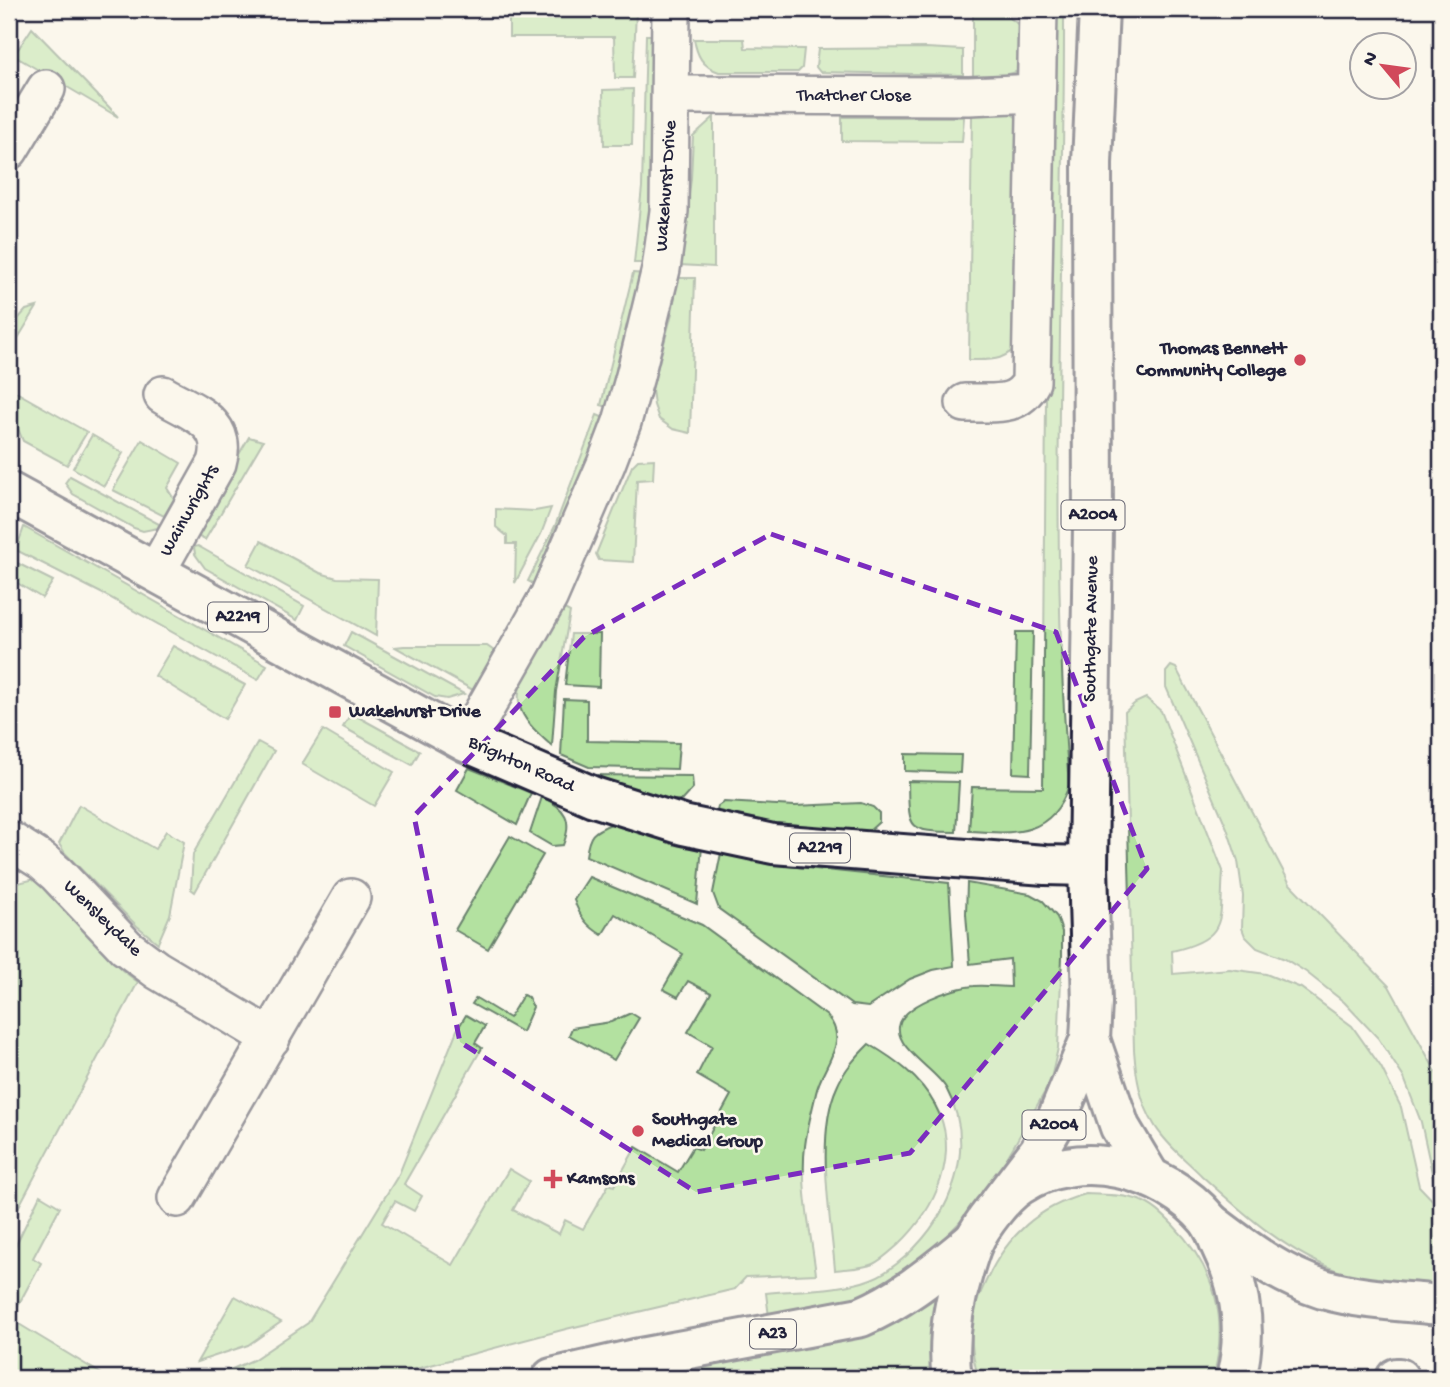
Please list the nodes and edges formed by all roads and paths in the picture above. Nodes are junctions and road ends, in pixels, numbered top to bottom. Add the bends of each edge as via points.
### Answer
1 (671, 9) edge
2 (1038, 9) edge
3 (1099, 9) edge
4 (46, 89) dead end
5 (1036, 93) junction
6 (672, 95) junction
7 (9, 150) edge
8 (163, 395) dead end
9 (965, 402) dead end
10 (9, 492) edge
11 (156, 572) junction
12 (466, 741) junction
13 (9, 840) edge
14 (1088, 866) junction
15 (351, 898) dead end
16 (271, 1038) junction
17 (1090, 1039) junction
18 (1150, 1177) junction
19 (177, 1198) dead end
20 (1000, 1202) junction
21 (1210, 1223) junction
22 (973, 1241) junction
23 (1441, 1305) edge
24 (552, 1378) edge
25 (952, 1378) edge
26 (1236, 1378) edge

1 - 6 street, Wakehurst Drive
2 - 5 street
3 - 14 main road, Southgate Avenue / A2004 via 1092,163
4 - 7 street
5 - 6 street, Thatcher Close
5 - 9 street via 1031,382 1016,399
6 - 12 street, Wakehurst Drive via 669,211 662,257 622,422 549,596
8 - 11 street, Wainwrights via 207,421 220,439 221,450
10 - 11 main road, Brighton Road / A2219
11 - 12 main road, Brighton Road / A2219
12 - 14 main road, Brighton Road / A2219 via 594,797 683,825 773,844
13 - 16 street, Wensleydale via 57,874 126,947
14 - 17 main road, Southgate Avenue / A2004
15 - 16 street
16 - 19 street
17 - 18 main road, Southgate Avenue / A2004 via 1120,1127
17 - 20 main road, Southgate Avenue / A2004 via 1056,1121
18 - 20 main road via 1113,1167 1062,1169 1020,1185
18 - 21 main road via 1173,1190
20 - 22 main road, Southgate Avenue
21 - 23 main road via 1252,1254 1323,1289
21 - 26 main road via 1239,1294 1242,1331
22 - 24 main road, A23 via 889,1306 861,1317
22 - 25 main road via 956,1300

